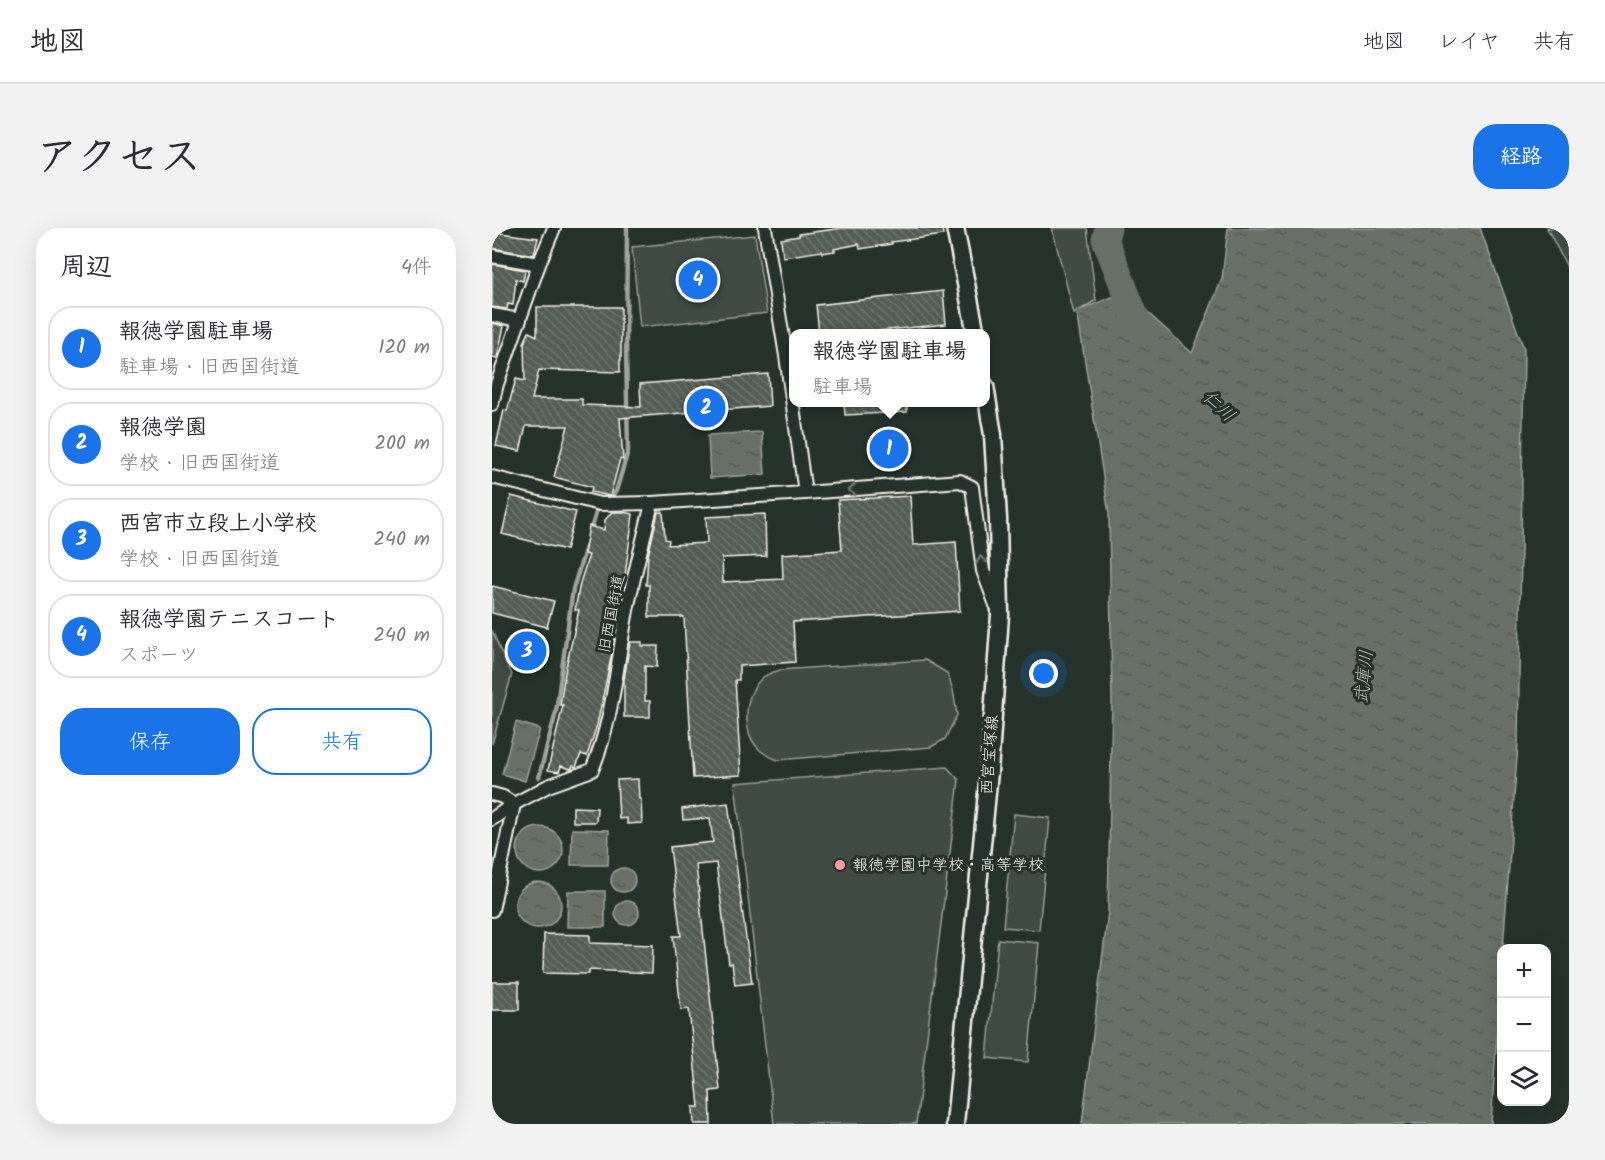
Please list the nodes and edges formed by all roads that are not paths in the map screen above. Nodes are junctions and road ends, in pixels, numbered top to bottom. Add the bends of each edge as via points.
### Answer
1 (554, 228) edge
2 (765, 228) edge
3 (955, 228) edge
4 (492, 256) edge
5 (539, 264) junction
6 (492, 315) edge
7 (520, 320) junction
8 (975, 329) edge
9 (789, 378) edge
10 (494, 384) edge
11 (492, 404) edge
12 (793, 407) edge
13 (988, 407) edge
14 (492, 477) edge
15 (805, 493) junction
16 (652, 503) junction
17 (1000, 615) junction
18 (492, 794) edge
19 (514, 804) junction
20 (492, 819) edge
21 (492, 910) edge
22 (955, 1124) edge

1 - 5 street
2 - 9 street
3 - 8 main road
4 - 5 street
5 - 7 street
6 - 7 street
7 - 10 street
10 - 11 street
12 - 15 street
13 - 17 main road, 西宮宝塚線 via 998,519
14 - 16 street via 600,504
15 - 16 street
17 -> 15 street via 983,572 972,487 960,481
16 - 19 street, 旧西国街道 via 626,619 614,697 592,770
17 - 22 main road, 西宮宝塚線
18 - 19 street
19 - 20 street, 旧西国街道
19 - 21 street

